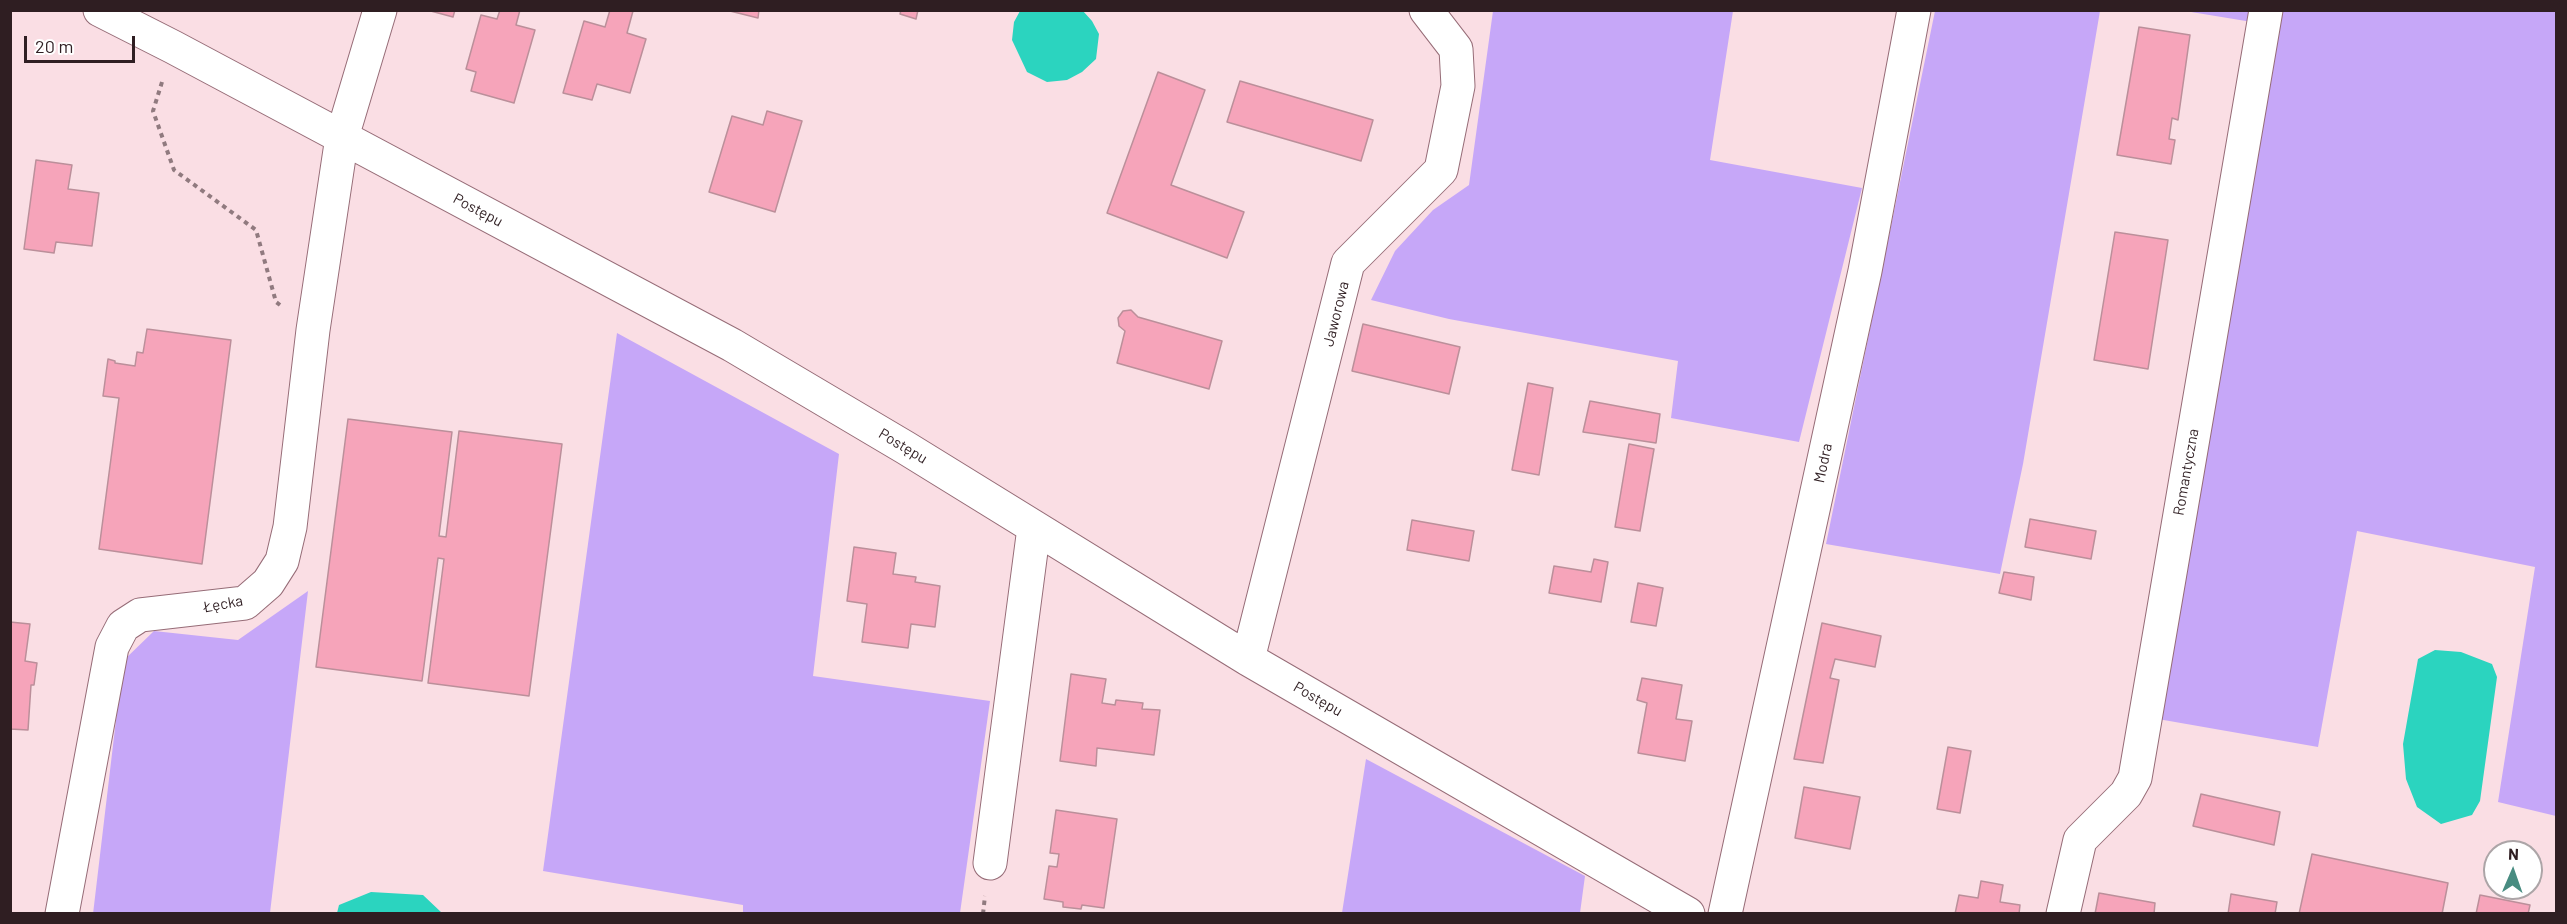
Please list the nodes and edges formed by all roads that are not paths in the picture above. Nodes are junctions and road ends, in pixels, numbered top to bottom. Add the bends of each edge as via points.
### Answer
1 (100, 10) edge
2 (381, 10) edge
3 (1426, 10) edge
4 (1914, 10) edge
5 (2266, 10) edge
6 (342, 137) junction
7 (1034, 528) junction
8 (1248, 659) junction
9 (990, 862) dead end
10 (62, 914) edge
11 (1688, 914) edge
12 (1725, 914) edge
13 (2063, 914) edge

1 - 6 street, Postępu
2 - 6 street, Łęcka
3 - 8 street, Jaworowa via 1456,49 1458,86 1441,170 1348,263
4 - 12 street, Modra via 1865,271
5 - 13 street, Romantyczna via 2134,778 2126,794 2080,840
6 - 7 street, Postępu via 732,345
6 - 10 street, Łęcka via 313,330 290,527 282,561 268,583 245,603 140,615 123,627 112,647
7 - 8 street, Postępu
7 - 9 street
8 - 11 street, Postępu

